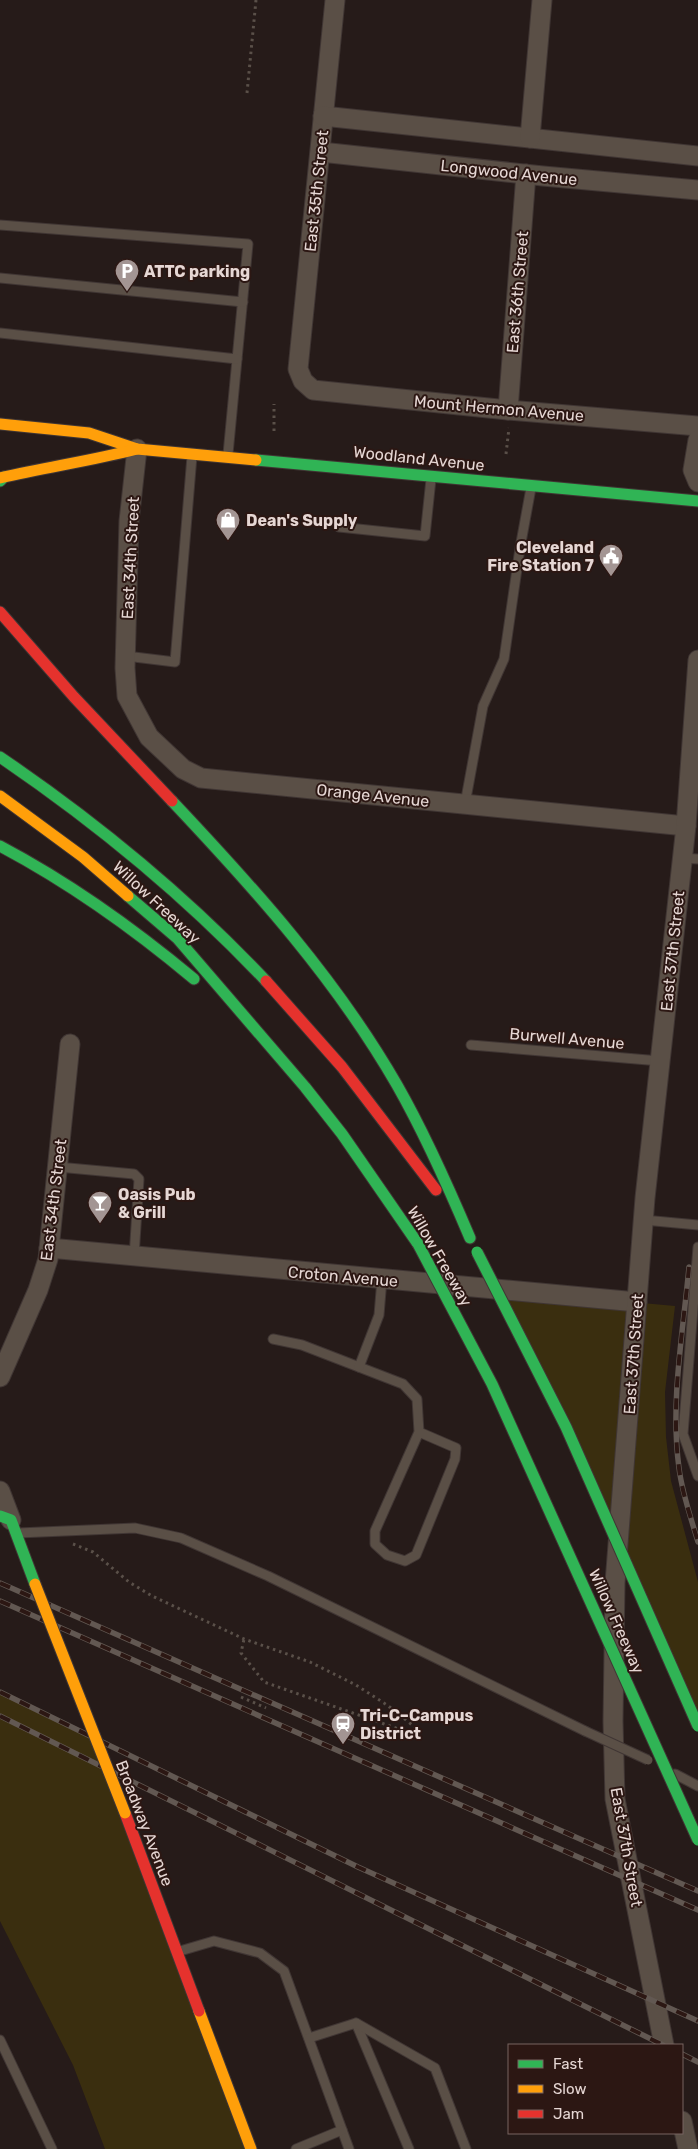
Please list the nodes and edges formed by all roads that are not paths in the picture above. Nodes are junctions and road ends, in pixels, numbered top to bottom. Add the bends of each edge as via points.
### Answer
1 (336, 0) edge
2 (542, 0) edge
3 (323, 116) junction
4 (530, 138) junction
5 (321, 152) junction
6 (698, 156) edge
7 (526, 174) junction
8 (698, 190) edge
9 (0, 225) edge
10 (0, 278) edge
11 (243, 302) junction
12 (0, 333) edge
13 (237, 359) junction
14 (303, 381) joint
15 (508, 419) junction
16 (0, 424) edge
17 (698, 426) edge
18 (698, 440) edge
19 (137, 449) junction
20 (192, 453) junction
21 (228, 456) junction
22 (431, 476) junction
23 (1, 478) edge
24 (698, 482) edge
25 (532, 486) junction
26 (698, 501) edge
27 (338, 527) dead end
28 (0, 612) edge
29 (0, 620) edge
30 (29, 648) junction
31 (698, 660) edge
32 (126, 662) junction
33 (696, 708) edge
34 (0, 757) edge
35 (0, 796) edge
36 (465, 804) junction
37 (686, 826) junction
38 (0, 846) edge
39 (690, 858) edge
40 (260, 1036) junction
41 (70, 1044) dead end
42 (471, 1045) dead end
43 (660, 1061) junction
44 (58, 1167) junction
45 (644, 1220) junction
46 (698, 1225) edge
47 (470, 1238) junction
48 (698, 1247) edge
49 (49, 1248) junction
50 (134, 1256) junction
51 (382, 1279) junction
52 (637, 1302) junction
53 (273, 1339) dead end
54 (359, 1367) junction
55 (0, 1377) edge
56 (419, 1432) junction
57 (698, 1476) edge
58 (0, 1491) edge
59 (9, 1523) edge
60 (698, 1726) edge
61 (698, 1786) edge
62 (698, 1840) edge
63 (177, 1952) junction
64 (356, 2023) junction
65 (309, 2038) junction
66 (0, 2040) edge
67 (664, 2044) edge
68 (683, 2126) edge
69 (342, 2130) junction
70 (52, 2149) edge
71 (251, 2149) edge
72 (296, 2149) edge
73 (349, 2149) edge
74 (409, 2149) edge
75 (466, 2149) edge
76 (688, 2149) edge

1 - 3 street, East 35th Street
2 - 4 street
3 - 4 street
3 - 5 street, East 35th Street
4 - 6 street
5 - 7 street, Longwood Avenue
5 - 14 street, East 35th Street via 298,369
7 - 8 street, Longwood Avenue
7 - 15 street, East 36th Street
9 - 11 lane via 248,244
10 - 11 lane
11 - 13 lane
12 - 13 lane
13 - 21 lane
14 - 15 street, Mount Hermon Avenue via 314,390
15 - 17 street, Mount Hermon Avenue
16 - 19 main road, Woodland Avenue via 89,433
18 - 24 street via 693,470
19 - 20 main road, Woodland Avenue
19 - 23 main road, Woodland Avenue
19 - 32 street, East 34th Street via 129,521
20 - 21 main road, Woodland Avenue
20 - 32 lane via 175,662
21 - 22 main road, Woodland Avenue
22 - 25 main road, Woodland Avenue
22 - 27 lane via 425,536
25 - 26 main road, Woodland Avenue
25 - 36 lane via 504,659 483,706
28 - 30 main road
29 - 30 main road
30 - 47 main road via 303,948 366,1036 404,1099 424,1134
31 - 33 street, East 37th Street
32 - 36 street, Orange Avenue via 128,696 149,737 183,769 201,778
33 - 37 street, East 37th Street
34 - 47 main road, Willow Freeway via 111,837 164,881 256,969 373,1104
35 - 40 main road, Willow Freeway via 82,857 176,938
36 - 37 street, Orange Avenue
37 - 39 street, East 37th Street
38 - 40 main road via 69,884 120,919
39 - 43 street, East 37th Street
40 - 62 main road, Willow Freeway, bridge via 342,1134 418,1244 492,1384
41 - 44 street, East 34th Street
42 - 43 lane, Burwell Avenue
43 - 45 street, East 37th Street
44 - 49 street, East 34th Street
44 - 50 lane via 134,1174 139,1179
45 - 46 lane
45 - 52 street, East 37th Street
47 - 60 main road, Willow Freeway, bridge via 520,1329 629,1563
48 - 57 lane via 683,1434
49 - 50 street, Croton Avenue
49 - 55 street, East 34th Street via 43,1278
50 - 51 street, Croton Avenue
51 - 52 street, Croton Avenue
51 - 54 lane via 378,1315
52 - 67 street, East 37th Street via 615,1584 615,1799
53 - 54 lane via 302,1345
54 - 56 lane via 403,1384 417,1399
56 - 56 lane via 376,1532 375,1544 386,1555 405,1561 416,1556 455,1459 456,1448
58 - 59 street
59 - 61 lane, bridge via 135,1528 181,1538 268,1576
59 - 63 main road, Broadway Avenue, bridge
63 - 65 lane via 214,1941 260,1953 284,1971
63 - 71 main road, Broadway Avenue
64 - 65 lane
64 - 74 lane
64 - 75 lane via 435,2068
65 - 69 lane
66 - 70 lane
68 - 76 street
69 - 72 lane
69 - 73 lane

